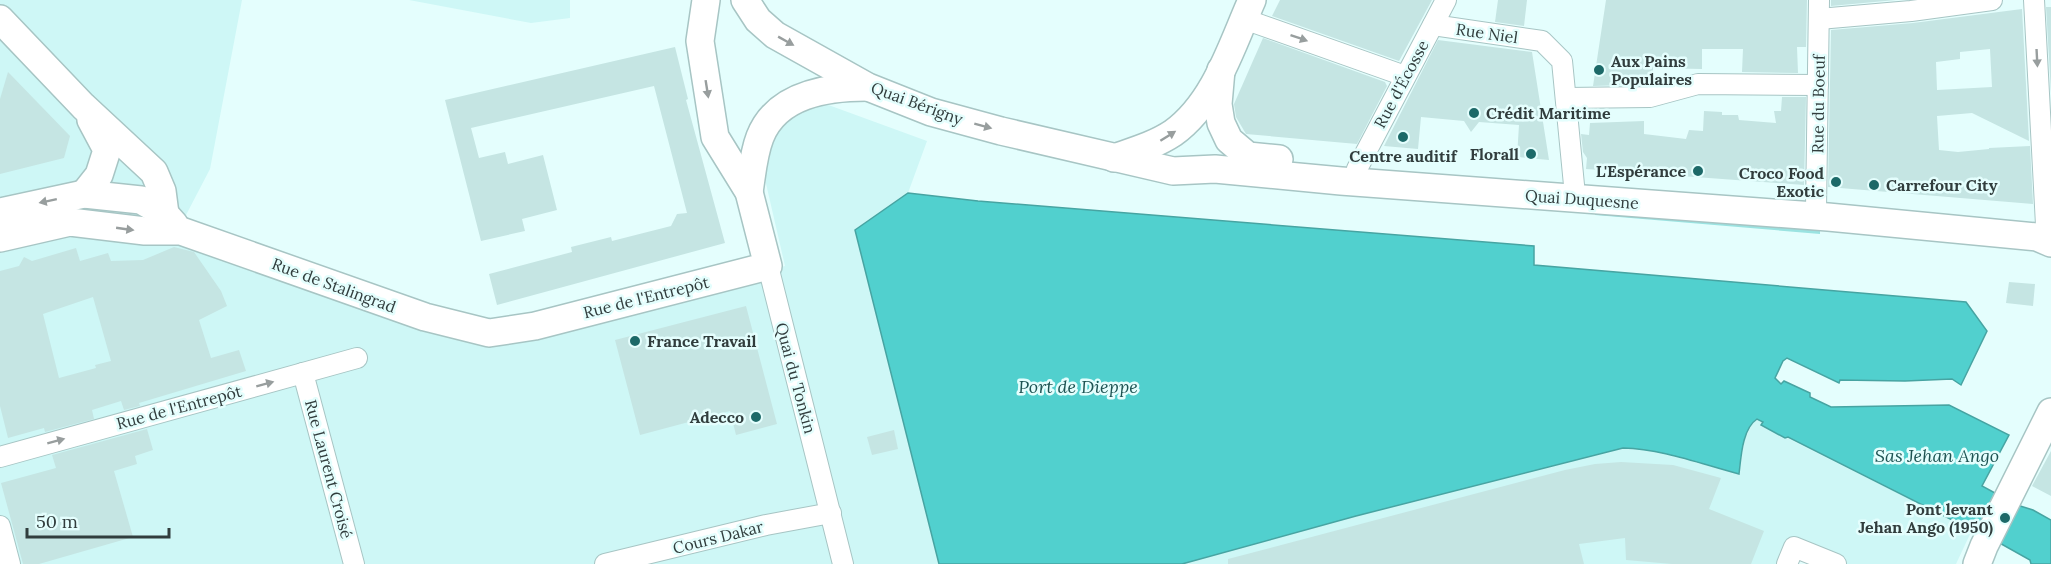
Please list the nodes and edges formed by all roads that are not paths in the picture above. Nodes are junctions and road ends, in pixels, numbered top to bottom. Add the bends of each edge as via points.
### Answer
1 (706, 0) edge
2 (745, 0) edge
3 (1446, 0) edge
4 (1992, 0) edge
5 (2034, 0) edge
6 (1910, 6) edge
7 (1248, 9) edge
8 (1819, 10) edge
9 (0, 19) edge
10 (1433, 25) junction
11 (1221, 70) junction
12 (1405, 76) junction
13 (1818, 85) junction
14 (868, 87) junction
15 (1566, 98) junction
16 (83, 106) junction
17 (1114, 158) junction
18 (1357, 169) junction
19 (1574, 185) junction
20 (749, 192) junction
21 (84, 194) junction
22 (1816, 209) junction
23 (0, 212) edge
24 (173, 222) junction
25 (2049, 231) edge
26 (0, 238) edge
27 (768, 266) junction
28 (489, 333) joint
29 (357, 358) dead end
30 (303, 373) junction
31 (2051, 412) edge
32 (0, 456) edge
33 (831, 513) junction
34 (0, 526) edge
35 (1790, 555) edge
36 (1981, 555) edge
37 (10, 564) edge
38 (354, 564) edge
39 (605, 564) edge
40 (843, 564) edge
41 (1836, 564) edge

1 -> 20 main road, Quai du Tonkin via 700,41 715,137
2 -> 14 main road, Quai Bérigny via 758,20 775,35
3 - 10 street, Rue d'Écosse
4 - 6 street
5 -> 25 street
6 - 8 street
7 - 11 main road
7 -> 12 street
8 - 13 street, Rue du Boeuf
9 - 16 main road
10 - 12 street, Rue d'Écosse
10 - 15 street, Rue Niel via 1542,41 1562,61
17 -> 11 main road via 1156,143 1193,117
11 - 18 main road, Quai Duquesne via 1221,123 1229,140 1248,156
12 - 18 street, Rue d'Écosse
13 - 15 street via 1698,84 1650,97
13 - 22 street, Rue du Boeuf
14 -> 17 main road, Quai Bérigny via 932,112
14 - 20 main road, Quai du Tonkin via 812,92 775,115 761,135
15 - 19 street
16 - 21 main road via 107,150 99,174
16 - 24 main road via 154,172
17 - 25 main road, Quai Duquesne via 1173,171 1215,169 2037,237
18 - 19 main road, Quai Duquesne
19 - 22 main road, Quai Duquesne
20 - 27 main road, Quai du Tonkin
21 -> 23 main road
21 - 24 main road via 141,200
22 - 25 main road, Quai Duquesne
26 -> 24 main road via 70,222 145,231
24 - 28 main road, Rue de Stalingrad via 425,317
27 - 28 main road, Rue de l'Entrepôt via 535,326
27 - 33 street, Quai du Tonkin
29 - 30 street, Rue de l'Entrepôt
32 -> 30 street, Rue de l'Entrepôt
30 - 38 street, Rue Laurent Croisé
31 - 36 main road
33 - 39 street, Cours Dakar
33 - 40 street, Quai du Tonkin
34 - 37 street
35 - 41 street

